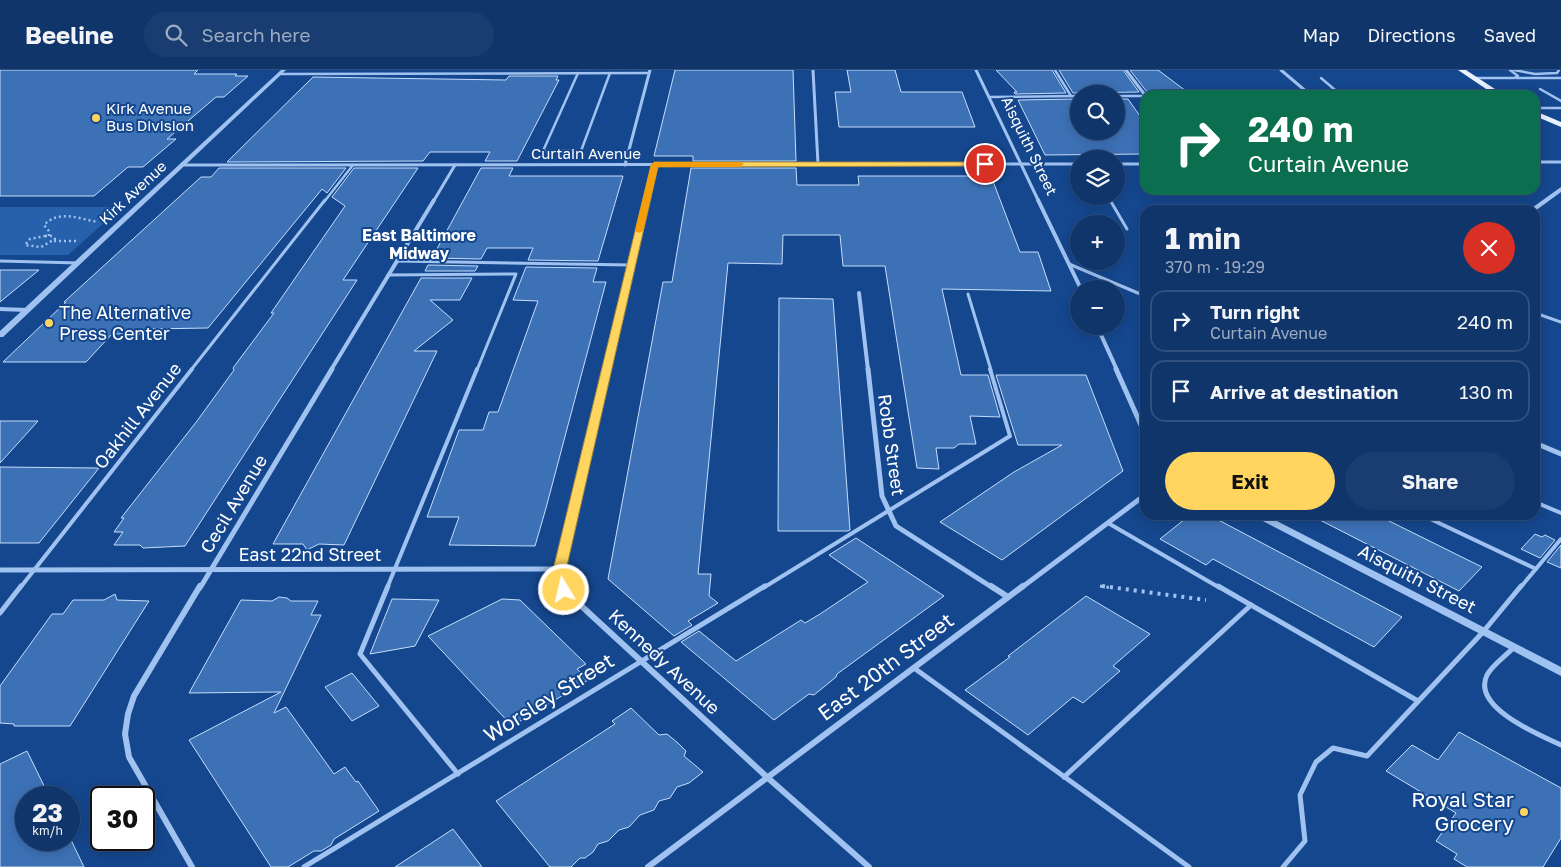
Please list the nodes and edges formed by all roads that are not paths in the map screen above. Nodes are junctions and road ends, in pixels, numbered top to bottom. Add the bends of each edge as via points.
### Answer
1 (813, 70) edge
2 (976, 70) edge
3 (1055, 70) edge
4 (1126, 70) edge
5 (1281, 70) edge
6 (1461, 70) edge
7 (1560, 70) edge
8 (650, 71) edge
9 (1512, 71) edge
10 (282, 72) edge
11 (578, 73) junction
12 (610, 73) junction
13 (1321, 78) dead end
14 (1474, 78) junction
15 (1514, 78) junction
16 (1561, 78) edge
17 (1540, 88) dead end
18 (1141, 90) edge
19 (1304, 90) edge
20 (1335, 90) edge
21 (1492, 90) edge
22 (1070, 94) edge
23 (1070, 96) edge
24 (1125, 96) edge
25 (1140, 96) edge
26 (989, 97) junction
27 (1561, 101) edge
28 (1540, 108) edge
29 (1561, 108) edge
30 (1540, 115) edge
31 (1561, 125) edge
32 (1540, 162) edge
33 (1561, 162) edge
34 (818, 164) junction
35 (1022, 164) junction
36 (1070, 164) edge
37 (1125, 164) edge
38 (1140, 164) edge
39 (353, 165) junction
40 (455, 165) junction
41 (625, 165) junction
42 (654, 165) junction
43 (182, 166) junction
44 (1561, 188) edge
45 (1112, 205) edge
46 (1539, 205) edge
47 (1127, 229) dead end
48 (0, 261) edge
49 (397, 261) junction
50 (79, 263) junction
51 (1069, 264) junction
52 (631, 265) junction
53 (388, 275) junction
54 (1076, 280) edge
55 (859, 293) dead end
56 (968, 294) dead end
57 (1140, 294) edge
58 (0, 309) edge
59 (27, 310) junction
60 (1540, 315) edge
61 (1561, 322) edge
62 (0, 335) edge
63 (1101, 335) edge
64 (1140, 423) edge
65 (1540, 445) edge
66 (1561, 454) edge
67 (1140, 499) edge
68 (1540, 504) edge
69 (888, 512) junction
70 (1561, 513) edge
71 (1268, 520) edge
72 (1433, 520) edge
73 (1108, 523) junction
74 (1561, 539) edge
75 (1536, 569) junction
76 (0, 570) edge
77 (394, 570) junction
78 (559, 570) junction
79 (35, 571) junction
80 (210, 571) junction
81 (1008, 597) junction
82 (1251, 605) junction
83 (0, 613) edge
84 (1483, 632) junction
85 (1514, 647) junction
86 (641, 661) junction
87 (914, 668) junction
88 (1561, 672) edge
89 (1418, 701) junction
90 (1561, 745) edge
91 (458, 774) junction
92 (1064, 777) junction
93 (768, 778) junction
94 (192, 867) edge
95 (304, 867) edge
96 (648, 867) edge
97 (869, 867) edge
98 (1189, 867) edge
99 (1283, 867) edge

1 - 34 street
2 - 26 street, Aisquith Street
3 - 22 lane
4 - 18 street
5 - 19 street
6 - 14 main road
7 - 9 lane via 1534,74
8 - 12 lane
8 - 41 street
9 - 15 lane via 1518,76
10 - 11 lane
10 - 43 street, Kirk Avenue
11 - 12 lane
11 - 12 lane via 543,151 581,151
13 - 20 lane
14 - 15 lane
14 - 21 main road
15 - 16 lane
17 - 27 lane
23 - 26 lane
24 - 25 lane
26 - 35 street, Aisquith Street
28 - 29 lane
30 - 31 main road
32 - 33 street
34 - 35 street, Curtain Avenue
34 - 42 street, Curtain Avenue
35 - 36 street, Curtain Avenue
35 - 51 street, Aisquith Street
37 - 38 street
39 - 40 street, Curtain Avenue
39 - 43 street, Curtain Avenue
39 - 79 lane, Oakhill Avenue
40 - 41 street, Curtain Avenue
40 - 49 street, Cecil Avenue
41 - 42 street, Curtain Avenue
42 - 52 street
43 - 50 street, Kirk Avenue
44 - 46 street
45 - 47 lane
48 - 50 lane
49 - 52 lane
49 - 53 street, Cecil Avenue
50 - 59 street, Kirk Avenue
51 - 54 street, Aisquith Street
51 - 57 lane
52 - 78 street
53 - 77 lane via 516,274
53 - 80 street, Cecil Avenue
55 - 69 street, Robb Street via 882,496
56 - 69 lane, Worsley Street via 1010,436
58 - 59 street
59 - 62 street, Kirk Avenue
60 - 61 lane
63 - 64 street
65 - 66 street
67 - 73 street, East 20th Street
68 - 70 lane
69 - 81 street, Robb Street via 896,526
69 - 86 lane, Worsley Street
71 - 84 street, Aisquith Street
72 - 75 lane
73 - 81 street, East 20th Street
73 - 82 lane
74 - 75 lane
75 - 84 lane
76 - 79 street, East 22nd Street
77 - 78 street, East 22nd Street
77 - 80 street, East 22nd Street
77 - 91 lane via 360,654
78 - 86 street, Kennedy Avenue via 564,590
79 - 80 street, East 22nd Street
79 - 83 lane, Oakhill Avenue
80 - 94 street, Cecil Avenue via 134,696 125,734 129,757
81 - 87 street, East 20th Street
82 - 89 lane
82 - 92 lane
84 - 85 street, Aisquith Street
84 - 89 lane
85 - 88 street, Aisquith Street
85 - 90 lane via 1487,676 1483,689 1488,701 1503,714
86 - 91 lane, Worsley Street
86 - 93 street, Kennedy Avenue
87 - 92 lane
87 - 93 street, East 20th Street
89 - 99 lane via 1367,756 1333,748 1316,762 1300,795 1305,840
91 - 95 lane, Worsley Street
92 - 98 lane
93 - 96 street, East 20th Street
93 - 97 street, Kennedy Avenue

